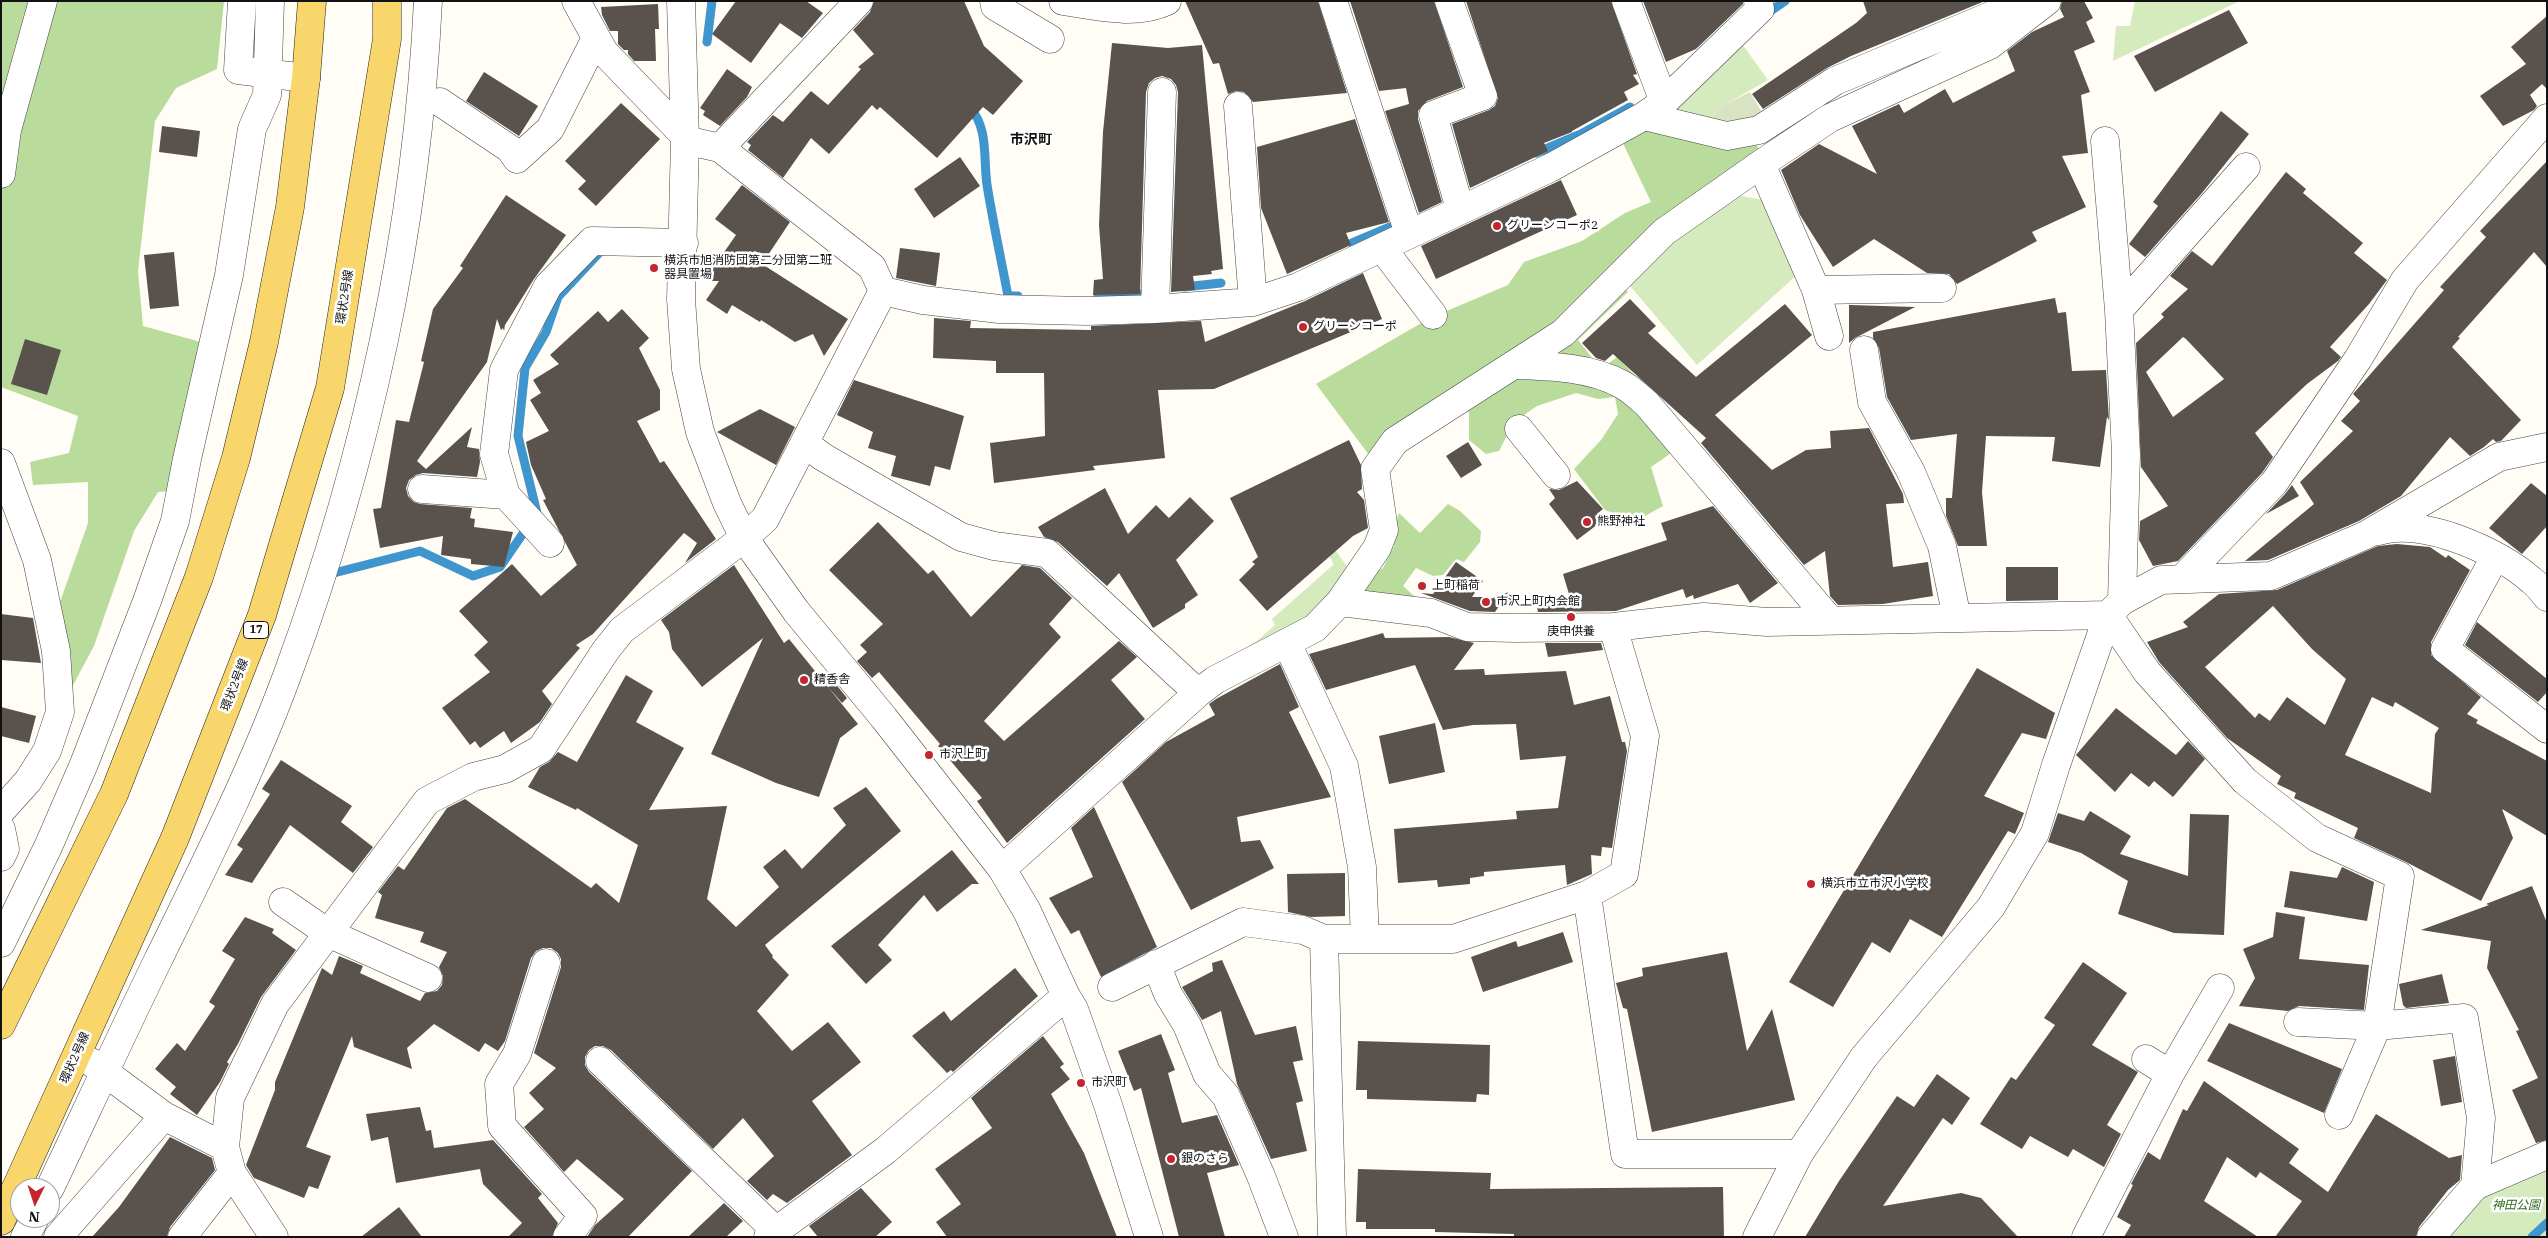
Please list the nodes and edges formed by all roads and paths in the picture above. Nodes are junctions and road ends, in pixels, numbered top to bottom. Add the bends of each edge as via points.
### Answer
1 (44, 1) edge
2 (242, 1) edge
3 (270, 1) edge
4 (312, 1) edge
5 (387, 1) edge
6 (447, 1) edge
7 (576, 1) edge
8 (681, 1) edge
9 (859, 1) edge
10 (994, 1) edge
11 (1063, 1) edge
12 (1167, 1) edge
13 (1333, 1) edge
14 (1449, 1) edge
15 (1626, 1) edge
16 (1758, 1) edge
17 (2009, 1) edge
18 (2047, 1) edge
19 (428, 13) edge
20 (596, 38) junction
21 (1050, 40) dead end
22 (268, 74) junction
23 (306, 78) junction
24 (1162, 92) dead end
25 (440, 102) dead end
26 (1238, 106) dead end
27 (1654, 109) junction
28 (2547, 118) edge
29 (685, 138) junction
30 (2105, 141) dead end
31 (720, 148) junction
32 (1761, 164) junction
33 (2246, 167) dead end
34 (1, 174) edge
35 (1460, 210) junction
36 (1409, 234) junction
37 (684, 243) junction
38 (1382, 248) junction
39 (1942, 288) dead end
40 (1816, 290) junction
41 (883, 291) junction
42 (1253, 302) junction
43 (1155, 309) junction
44 (2119, 310) junction
45 (1433, 315) dead end
46 (1829, 336) dead end
47 (1864, 350) dead end
48 (1513, 365) junction
49 (1519, 430) dead end
50 (804, 443) junction
51 (2547, 447) edge
52 (1, 463) edge
53 (1556, 475) dead end
54 (422, 490) dead end
55 (506, 495) junction
56 (538, 530) dead end
57 (2366, 535) junction
58 (744, 538) junction
59 (2496, 557) junction
60 (2184, 578) junction
61 (2547, 597) edge
62 (1340, 602) junction
63 (2115, 608) junction
64 (1958, 618) junction
65 (1829, 619) junction
66 (1613, 627) junction
67 (1287, 643) junction
68 (1198, 693) junction
69 (2544, 722) edge
70 (1, 811) edge
71 (1, 829) edge
72 (1, 857) edge
73 (1002, 869) junction
74 (1587, 895) junction
75 (283, 902) dead end
76 (328, 933) junction
77 (1324, 939) junction
78 (1365, 939) junction
79 (1, 943) edge
80 (546, 963) dead end
81 (1156, 964) junction
82 (428, 978) dead end
83 (1112, 987) dead end
84 (2220, 988) dead end
85 (1066, 996) junction
86 (2298, 1022) dead end
87 (1, 1025) edge
88 (2377, 1026) junction
89 (78, 1052) junction
90 (2146, 1059) dead end
91 (600, 1060) dead end
92 (106, 1073) junction
93 (2170, 1074) junction
94 (2339, 1115) dead end
95 (164, 1116) junction
96 (1799, 1154) junction
97 (2547, 1155) edge
98 (229, 1160) junction
99 (55, 1178) edge
100 (2475, 1186) junction
101 (1, 1221) edge
102 (772, 1234) edge
103 (58, 1237) edge
104 (182, 1237) edge
105 (274, 1237) edge
106 (567, 1237) edge
107 (1149, 1237) edge
108 (1284, 1237) edge
109 (1332, 1237) edge
110 (1757, 1237) edge
111 (2086, 1237) edge
112 (2431, 1237) edge

1 - 34 street via 8,130
2 - 22 street via 238,70
3 - 22 street
4 - 23 main road
5 - 89 main road, 環状2号線 / 17 via 387,39 330,388 262,616 175,838
6 - 19 street via 440,14
7 - 20 street
8 - 29 street
9 - 31 street
10 - 21 street via 995,6
11 - 12 street via 1113,8 1151,8
13 - 36 street
14 - 35 street via 1483,96 1433,115
15 - 27 street
16 - 27 street via 1760,9
17 - 27 street via 1995,14 1835,81 1760,130 1727,136
18 - 32 street via 1990,45 1830,118
19 - 92 street via 402,240 359,449 333,539 288,674 242,784
20 - 25 street via 550,129 517,159 510,149
20 - 29 street via 604,52
22 - 23 street
22 - 79 street via 267,96 252,129 229,274 175,521 84,764 48,848
23 - 87 main road via 290,207 264,342 236,458 200,577 114,794
24 - 43 street
26 - 42 street
27 - 35 street via 1550,168
28 - 60 street via 2405,280 2358,359 2274,483
29 - 31 street
29 - 37 street
30 - 44 street
31 - 41 street via 872,267
32 - 40 street
32 - 48 street via 1664,232 1563,333
33 - 44 street
35 - 36 street
36 - 38 street
37 - 55 street via 592,241 548,286 504,370 494,454
37 - 58 street via 681,300 686,369 700,432
38 - 42 street via 1298,287
38 - 45 street
39 - 40 street
40 - 46 street
41 - 43 street via 923,300 999,309
41 - 50 street
42 - 43 street
44 - 63 street via 2126,454
47 - 64 street via 1872,402 1911,472 1942,546
48 - 62 street via 1394,442 1375,469 1384,530 1377,548
48 - 65 street via 1584,371 1623,385 1648,404
49 - 53 street
50 - 58 street via 765,519
50 - 68 street via 961,537 994,546 1047,553
51 - 57 street via 2499,457
52 - 70 street via 37,560 56,651 60,712 47,751 28,781
54 - 55 street
55 - 56 street
57 - 59 street via 2390,527 2414,527 2455,537
57 - 60 street via 2271,576
58 - 73 street via 796,611
58 - 76 street via 622,630 541,749 505,769 474,777 426,801
59 - 61 street via 2531,579
59 - 69 street via 2445,648
60 - 63 street via 2161,580
62 - 66 street via 1431,613 1467,627
62 - 67 street via 1315,628
63 - 64 street
63 - 88 street via 2147,672 2245,781 2317,838 2400,876
63 - 96 street via 2056,765 2035,833 1991,907 1864,1057
64 - 65 street
65 - 66 street via 1766,622 1704,617
66 - 74 street via 1646,736 1624,874
67 - 68 street via 1215,680
67 - 78 street via 1344,766 1362,867
68 - 73 street
71 - 72 street via 6,849
73 - 85 street via 1027,911
74 - 78 street via 1452,940
74 - 96 street via 1625,1154
75 - 76 street
76 - 82 street
76 - 98 street via 275,1004 230,1098
77 - 78 street
77 - 81 street via 1303,930 1243,922
77 - 109 street
80 - 106 street via 517,1054 499,1084 502,1126 584,1216
81 - 83 street
81 - 108 street via 1207,1074 1226,1096
84 - 93 street
85 - 102 street via 886,1150
85 - 107 street via 1074,1009 1108,1105
86 - 88 street
88 - 94 street
88 - 100 street via 2464,1018 2481,1118
89 - 92 street
89 - 101 main road, 環状2号線 / 17
90 - 93 street
91 - 102 street
92 - 95 street
92 - 99 street
93 - 111 street
95 - 98 street
95 - 103 street
96 - 110 street
97 - 100 street
98 - 104 street
98 - 105 street
100 - 112 street

